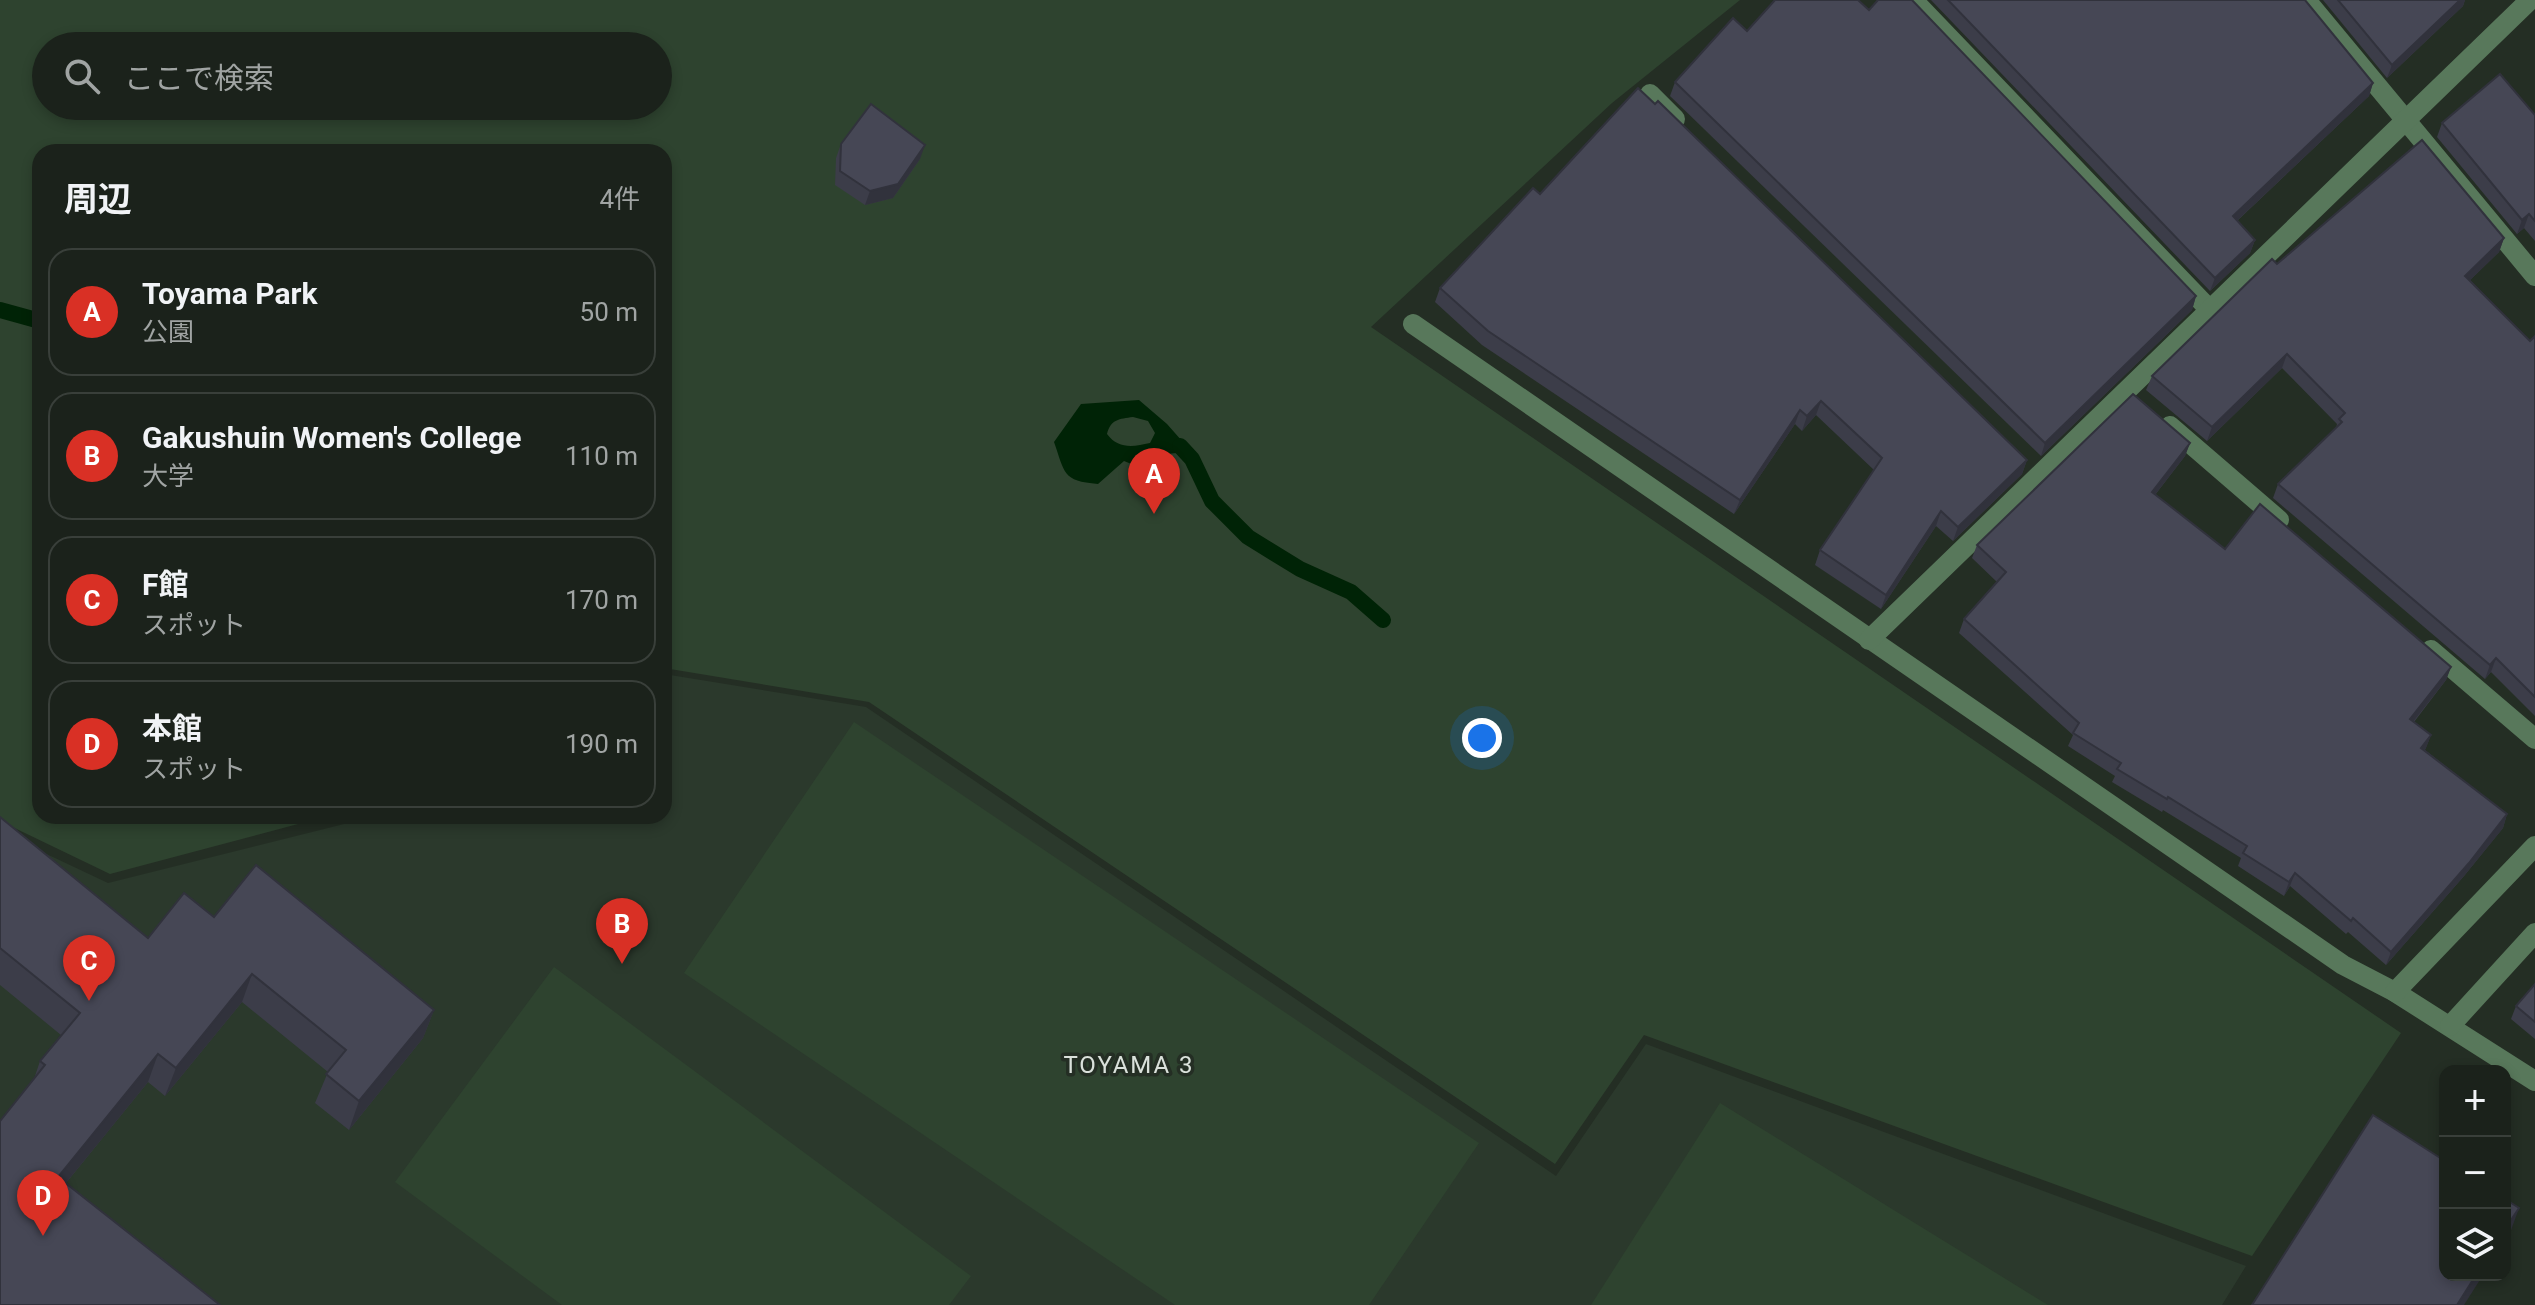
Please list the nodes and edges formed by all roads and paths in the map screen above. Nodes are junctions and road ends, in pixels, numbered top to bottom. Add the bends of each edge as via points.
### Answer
1 (1913, 0) edge
2 (2306, 0) edge
3 (2530, 0) edge
4 (1650, 94) edge
5 (2404, 119) junction
6 (1694, 138) edge
7 (2535, 276) edge
8 (2210, 310) junction
9 (1413, 324) dead end
10 (2139, 400) junction
11 (2295, 534) edge
12 (2415, 636) edge
13 (1869, 640) junction
14 (2535, 739) edge
15 (2535, 846) edge
16 (2535, 933) edge
17 (2395, 992) junction
18 (2450, 1026) junction
19 (2535, 1081) edge

1 - 8 street
2 - 5 street
3 - 5 street
4 - 6 street
5 - 7 street
5 - 8 street
8 - 10 street
9 - 13 street
10 - 11 street
10 - 13 street via 2036,469
12 - 14 street
13 - 17 street via 2343,965
15 - 17 street
16 - 18 street
17 - 18 street
18 - 19 street

